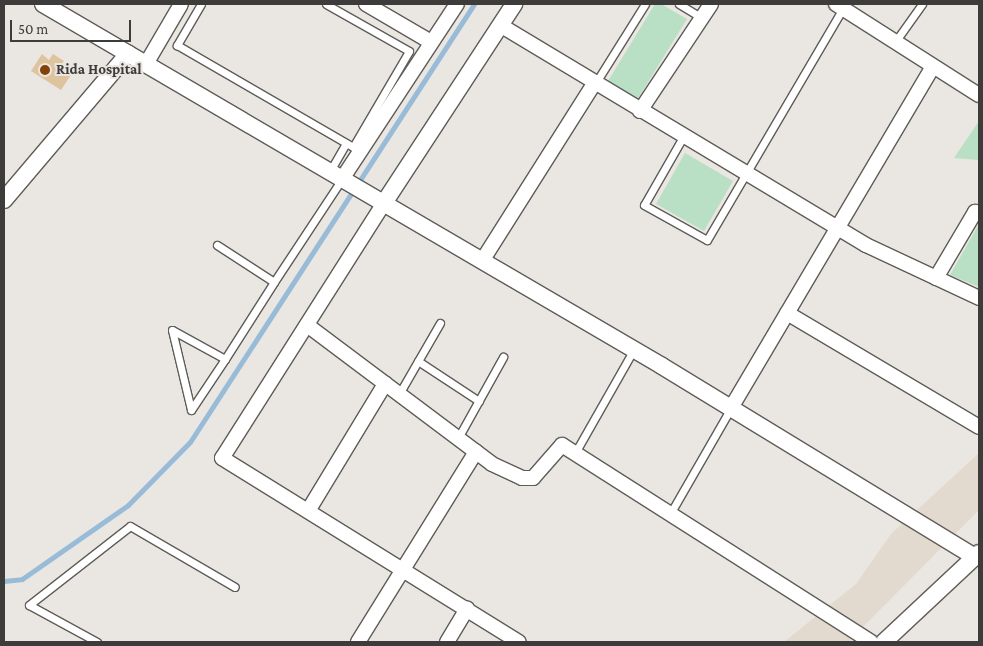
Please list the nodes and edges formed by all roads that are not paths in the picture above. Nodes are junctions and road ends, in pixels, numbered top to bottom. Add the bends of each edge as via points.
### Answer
1 (43, 4) edge
2 (181, 4) edge
3 (200, 4) edge
4 (326, 4) edge
5 (457, 4) edge
6 (514, 4) edge
7 (645, 4) edge
8 (679, 4) edge
9 (711, 4) edge
10 (922, 4) edge
11 (372, 5) edge
12 (839, 6) edge
13 (702, 18) junction
14 (500, 25) junction
15 (432, 42) junction
16 (895, 42) junction
17 (128, 54) junction
18 (146, 64) junction
19 (933, 67) junction
20 (594, 84) junction
21 (979, 95) edge
22 (640, 111) junction
23 (683, 137) junction
24 (346, 142) junction
25 (745, 174) junction
26 (345, 181) junction
27 (4, 200) edge
28 (384, 203) junction
29 (979, 213) edge
30 (838, 228) junction
31 (217, 245) dead end
32 (482, 261) junction
33 (936, 278) junction
34 (274, 282) junction
35 (979, 298) edge
36 (787, 313) junction
37 (440, 323) dead end
38 (307, 325) junction
39 (634, 350) junction
40 (503, 357) dead end
41 (225, 359) junction
42 (418, 361) junction
43 (385, 384) junction
44 (399, 394) junction
45 (478, 401) junction
46 (731, 408) junction
47 (979, 427) edge
48 (458, 438) junction
49 (476, 452) junction
50 (575, 453) junction
51 (308, 511) junction
52 (670, 514) junction
53 (978, 557) edge
54 (402, 569) junction
55 (235, 587) dead end
56 (467, 609) junction
57 (97, 642) edge
58 (358, 642) edge
59 (446, 642) edge
60 (519, 642) edge
61 (872, 642) edge
62 (884, 642) edge

1 - 17 street
2 - 18 street
3 - 24 lane via 176,45
4 - 24 lane via 409,51 353,147
5 - 15 street
6 - 14 street
7 - 20 lane
8 - 13 lane
9 - 13 street
10 - 16 lane
11 - 15 street
12 - 16 street
12 - 25 lane
13 - 22 street
14 - 20 street
14 - 28 street
15 - 26 street
16 - 19 street
17 - 18 street
17 - 27 street
18 - 26 street
19 - 21 street
19 - 30 street
20 - 22 street
20 - 32 street
22 - 23 street
23 - 25 street
23 - 25 lane via 644,205 707,240
24 - 26 lane
25 - 30 street
26 - 28 street
26 - 34 lane
28 - 32 street
28 - 38 street
29 - 33 street via 975,212
30 - 33 street
30 - 36 street
31 - 34 lane
32 - 39 street
33 - 35 street
34 - 41 lane
36 - 46 street
36 - 47 street
37 - 42 lane
38 - 43 street
38 - 51 street via 222,458
39 - 46 street
39 - 50 lane
40 - 45 lane
41 - 41 lane via 172,330 191,410 220,366
42 - 44 lane
42 - 45 lane
43 - 44 street
43 - 51 street
44 - 48 street
45 - 48 lane
46 - 52 lane
46 - 53 street
48 - 49 street
49 - 50 street via 492,464 522,478 533,478 562,445
49 - 54 street
50 - 52 street
51 - 54 street
52 - 61 street
53 - 62 street
54 - 56 street
54 - 58 street
55 - 57 lane via 130,526 29,605
56 - 59 street
56 - 60 street

